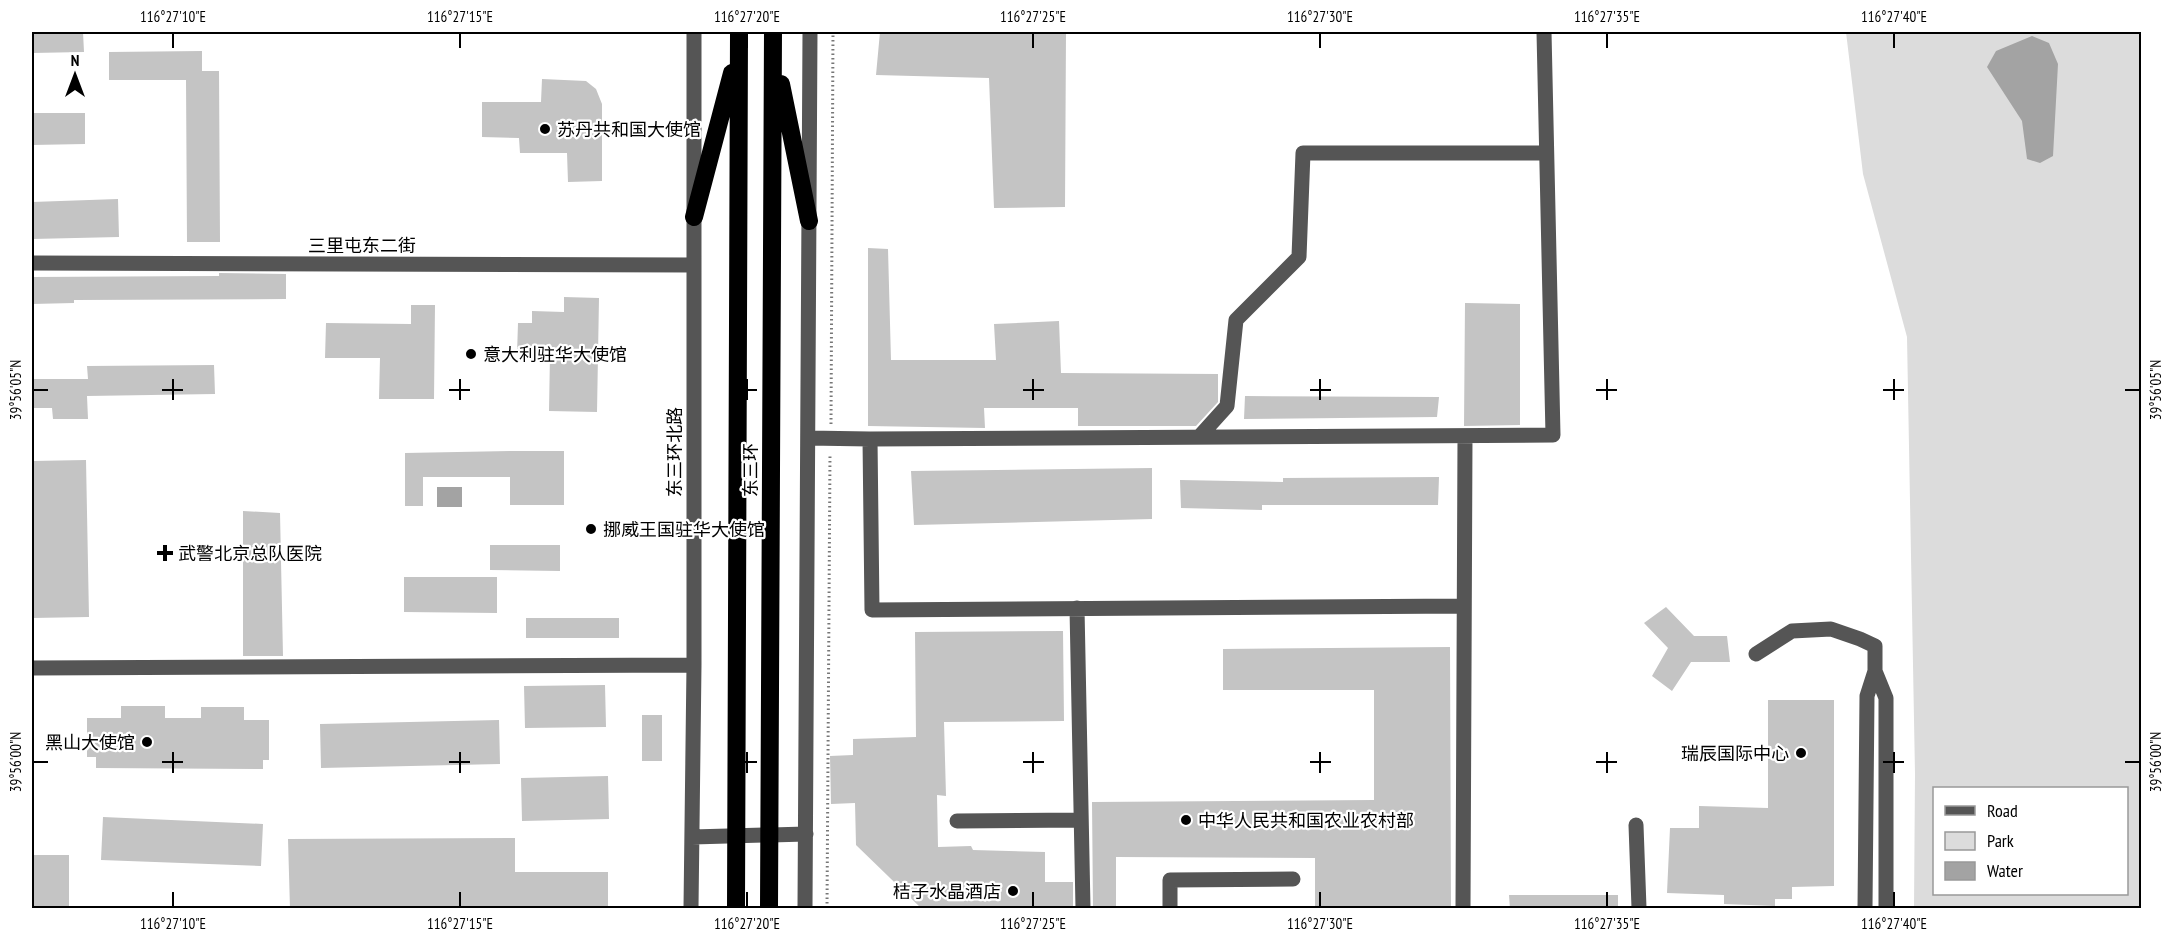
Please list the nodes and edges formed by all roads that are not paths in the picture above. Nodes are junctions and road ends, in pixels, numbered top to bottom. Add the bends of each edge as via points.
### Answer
1 (694, 32) edge
2 (810, 32) edge
3 (1544, 32) edge
4 (773, 39) edge
5 (739, 40) edge
6 (1546, 153) junction
7 (694, 217) junction
8 (809, 221) junction
9 (32, 263) edge
10 (693, 265) junction
11 (1199, 436) junction
12 (1465, 436) junction
13 (808, 438) junction
14 (870, 439) junction
15 (1464, 606) junction
16 (1077, 608) junction
17 (1756, 654) dead end
18 (694, 664) junction
19 (32, 668) edge
20 (1875, 671) junction
21 (1081, 820) junction
22 (957, 822) dead end
23 (1636, 825) dead end
24 (806, 834) junction
25 (692, 837) junction
26 (1293, 879) dead end
27 (691, 909) edge
28 (736, 909) edge
29 (769, 909) edge
30 (806, 909) edge
31 (1083, 909) edge
32 (1170, 909) edge
33 (1463, 909) edge
34 (1639, 909) edge
35 (1865, 909) edge
36 (1886, 909) edge

1 - 7 street, 东三环北路
2 - 8 street
3 - 6 street
4 - 8 highway
4 - 29 highway, 东三环
5 - 7 highway
5 - 28 highway, 东三环
6 - 11 street via 1303,153 1299,257 1236,320 1227,406
6 - 12 street via 1553,435
7 - 10 street, 东三环北路
8 - 13 street
9 - 10 street, 三里屯东二街
10 - 18 street, 东三环北路
11 - 12 street
11 - 14 street
12 - 15 street
13 - 14 street
13 - 24 street
14 - 16 street via 872,610
15 - 16 street
15 - 33 street
16 - 21 street
17 - 20 street via 1792,631 1831,629 1875,646
18 - 19 street
18 - 25 street, 东三环北路
20 - 35 street via 1867,696
20 - 36 street via 1886,698
21 - 22 street
21 - 31 street
23 - 34 street
24 - 25 street
24 - 30 street
25 - 27 street, 东三环北路
26 - 32 street via 1170,880

